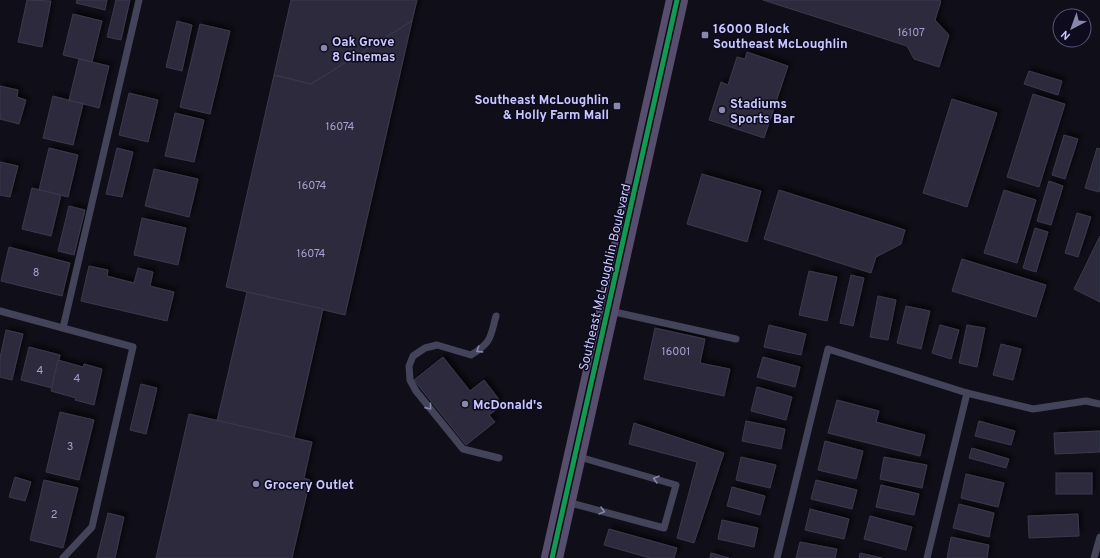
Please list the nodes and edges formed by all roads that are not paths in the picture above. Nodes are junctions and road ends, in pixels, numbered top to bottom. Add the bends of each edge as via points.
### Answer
1 (139, 0) edge
2 (677, 0) edge
3 (0, 311) edge
4 (608, 311) junction
5 (496, 316) dead end
6 (63, 328) junction
7 (736, 339) dead end
8 (967, 393) junction
9 (1100, 404) edge
10 (575, 456) junction
11 (499, 458) dead end
12 (565, 501) junction
13 (1100, 537) edge
14 (62, 558) edge
15 (552, 558) edge
16 (777, 558) edge
17 (927, 558) edge
18 (1094, 558) edge

1 - 6 lane
2 - 4 main road, Southeast McLoughlin Boulevard
3 - 6 lane
4 - 7 lane
4 - 10 main road, Southeast McLoughlin Boulevard
5 -> 11 lane via 489,340 471,354 438,345 425,348 413,356 409,366 410,380 416,391 463,449
6 - 14 lane via 134,347 92,527
8 - 9 lane via 1033,409 1086,401
8 - 16 lane via 828,349
8 - 17 lane
10 - 12 main road, Southeast McLoughlin Boulevard
12 -> 10 lane via 664,528 676,485
12 - 15 main road, Southeast McLoughlin Boulevard
13 - 18 lane

